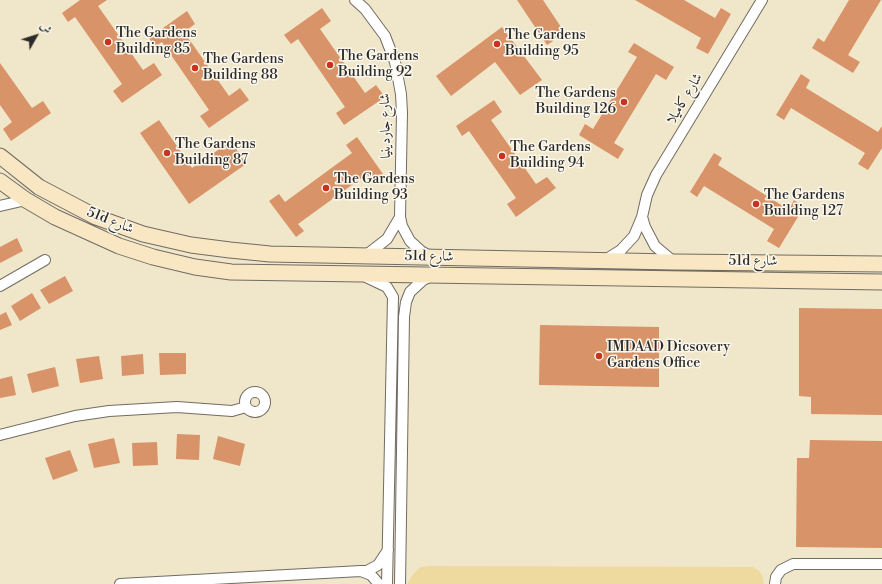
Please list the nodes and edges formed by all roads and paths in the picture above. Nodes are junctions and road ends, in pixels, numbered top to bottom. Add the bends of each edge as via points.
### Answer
1 (355, 0) edge
2 (762, 0) edge
3 (0, 156) edge
4 (0, 182) edge
5 (26, 200) junction
6 (0, 206) edge
7 (400, 216) junction
8 (642, 217) junction
9 (365, 256) junction
10 (432, 257) junction
11 (46, 260) dead end
12 (605, 260) junction
13 (674, 262) junction
14 (881, 263) edge
15 (361, 275) junction
16 (433, 276) junction
17 (882, 282) edge
18 (0, 286) edge
19 (246, 407) dead end
20 (0, 435) edge
21 (389, 548) junction
22 (882, 564) edge
23 (361, 571) junction
24 (174, 583) edge
25 (120, 584) edge
26 (379, 584) edge
27 (387, 584) edge
28 (400, 584) edge
29 (775, 584) edge

1 - 7 street, شارع جاردينيا via 385,36 395,62 402,113
2 - 8 street, شارع كاميلا via 656,175 647,195
3 - 9 street, 51d شارع via 39,187 61,200 96,217 142,234 191,245 270,254
4 - 5 street, 51d شارع
5 - 6 street
5 - 15 street, 51d شارع via 113,243 153,257 231,272
7 - 9 street, شارع جاردينيا via 387,239
7 - 10 street, شارع جاردينيا via 410,241
8 - 12 street, شارع كاميلا via 628,244
8 - 13 street via 655,246
9 - 10 street, 51d شارع
10 - 12 street, 51d شارع
11 - 18 street
12 - 13 street, 51d شارع
13 - 14 street, 51d شارع
15 - 16 street, 51d شارع
15 - 21 street via 380,282 387,287 393,297
16 - 17 street, 51d شارع
16 - 28 street via 416,285 406,302
19 - 20 street via 232,411 177,407 109,411 75,416
21 - 23 street via 378,564 367,571
21 - 27 street
22 - 29 street via 789,565 778,573
23 - 24 street
23 - 26 street via 371,575
24 - 25 street

